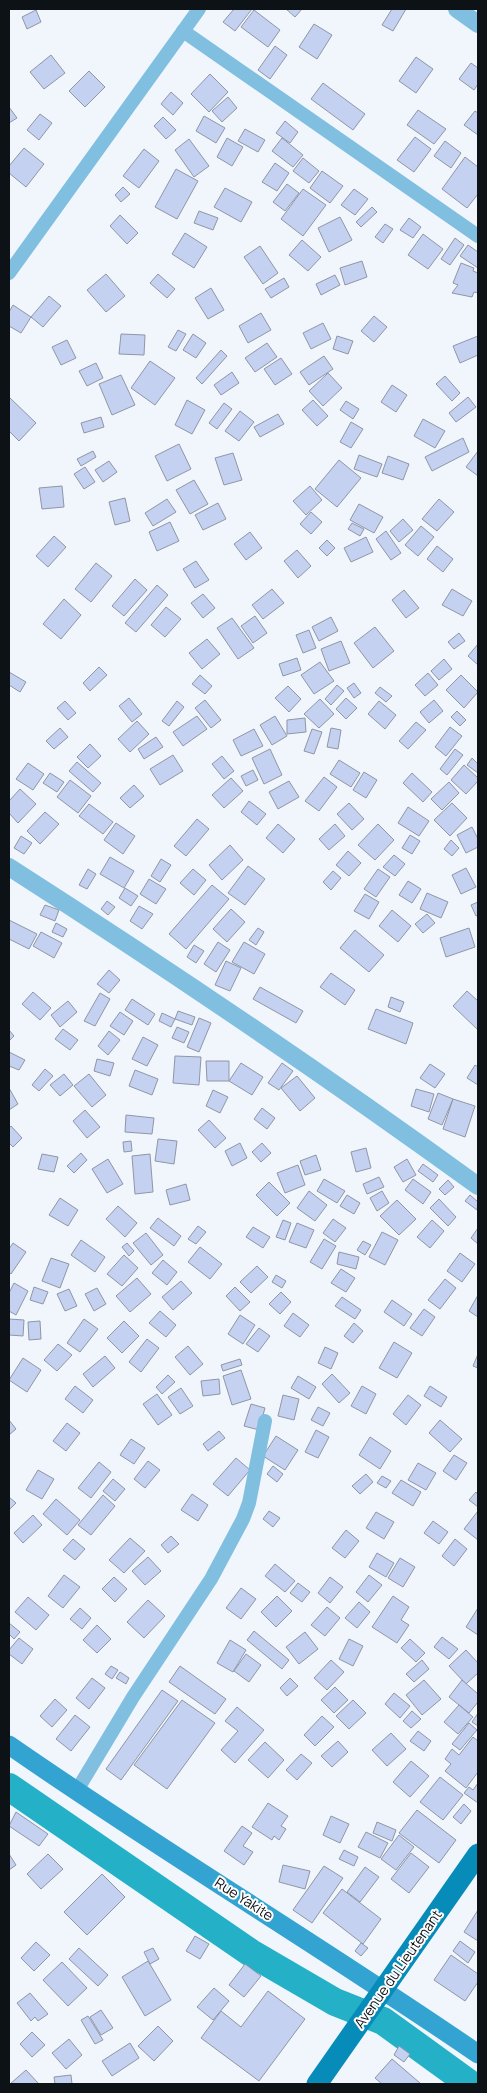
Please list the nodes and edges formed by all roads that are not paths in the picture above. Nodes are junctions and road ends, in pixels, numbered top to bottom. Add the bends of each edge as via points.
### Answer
1 (199, 9) edge
2 (456, 9) edge
3 (478, 24) edge
4 (183, 31) junction
5 (478, 236) edge
6 (9, 273) edge
7 (9, 867) edge
8 (478, 1186) edge
9 (266, 1421) dead end
10 (9, 1745) edge
11 (76, 1792) junction
12 (478, 1854) edge
13 (381, 1994) junction
14 (478, 2054) edge
15 (317, 2084) edge

1 - 4 street
2 - 3 street
4 - 5 street
4 - 6 street
7 - 8 street via 344,1089
9 - 11 street via 243,1519 211,1579 133,1697
10 - 11 main road, Rue Yakite
11 - 13 main road, Rue Yakite
12 - 13 main road, Avenue du Lieutenant
13 - 14 main road, Rue Yakite
13 - 15 main road, Avenue du Lieutenant

